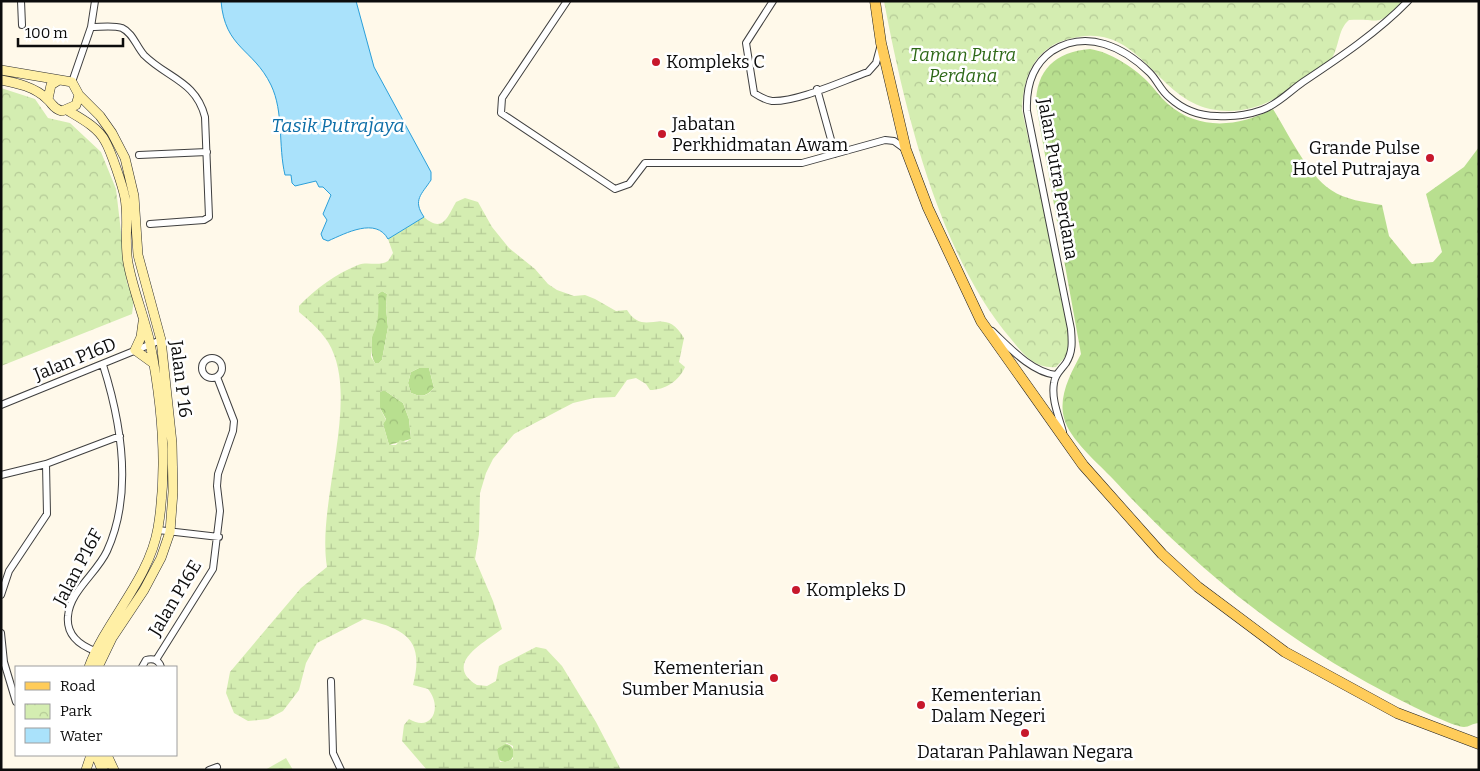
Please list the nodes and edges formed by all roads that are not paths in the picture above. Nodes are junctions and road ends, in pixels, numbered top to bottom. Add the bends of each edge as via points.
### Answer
1 (21, 1) edge
2 (95, 1) edge
3 (567, 1) edge
4 (773, 1) edge
5 (875, 1) edge
6 (1408, 1) edge
7 (22, 25) dead end
8 (91, 27) junction
9 (881, 43) junction
10 (1, 70) edge
11 (1, 80) edge
12 (59, 80) junction
13 (72, 82) junction
14 (817, 89) junction
15 (79, 95) junction
16 (48, 99) junction
17 (67, 110) junction
18 (906, 150) junction
19 (207, 152) junction
20 (835, 154) junction
21 (139, 155) dead end
22 (150, 224) dead end
23 (144, 317) junction
24 (981, 321) junction
25 (161, 340) junction
26 (150, 342) junction
27 (135, 350) junction
28 (153, 363) junction
29 (103, 365) junction
30 (1056, 375) junction
31 (217, 377) dead end
32 (1, 405) edge
33 (120, 436) junction
34 (1065, 441) junction
35 (46, 464) junction
36 (1, 475) edge
37 (158, 530) junction
38 (170, 532) junction
39 (219, 537) junction
40 (1, 595) edge
41 (1, 633) edge
42 (95, 651) junction
43 (156, 660) junction
44 (89, 666) edge
45 (98, 666) edge
46 (143, 666) edge
47 (160, 666) edge
48 (330, 681) dead end
49 (15, 699) edge
50 (1479, 744) edge
51 (91, 756) edge
52 (96, 756) edge
53 (106, 756) edge
54 (107, 756) edge
55 (217, 767) dead end
56 (86, 770) edge
57 (102, 770) edge
58 (114, 770) edge
59 (209, 770) edge
60 (341, 770) edge

1 - 7 street
2 - 8 street
3 - 20 street via 502,98 501,113 615,189 629,184 645,163 802,163
4 - 14 street via 746,43 754,92 773,101 801,96
5 - 9 main road
6 - 30 street, Jalan Putra Perdana via 1321,71 1264,110 1251,114 1208,116 1182,107 1168,97 1151,74 1121,49 1107,44 1079,41 1045,56 1031,78 1026,95 1071,329 1071,351
8 - 13 street
8 - 19 street via 115,26 127,31 145,56 191,88 204,112
9 - 14 street via 876,63 868,72
9 - 18 main road
10 - 12 street
11 - 16 street, Jalan P 16 via 19,84
12 - 13 street
12 - 16 street via 51,85
13 - 15 street, Jalan P 16
14 - 20 street
15 - 17 street via 76,104
15 - 25 street, Jalan P 16 via 100,116 125,158 134,196 138,256
16 - 17 street, Jalan P 16 via 53,107
17 - 23 street, Jalan P 16 via 86,121 105,140 125,198 128,262
18 - 20 street via 894,141 885,140
18 - 24 main road via 928,208
19 - 21 street
19 - 22 street via 209,217
23 - 26 street, Jalan P 16
23 - 27 street
24 - 30 street via 1026,360 1048,374
24 - 34 main road
25 - 26 street, Jalan P16D
25 - 38 street, Jalan P 16 via 172,443
26 - 27 street, Jalan P16D
26 - 28 street, Jalan P 16
27 - 28 street
27 - 29 street, Jalan P16D
28 - 37 street, Jalan P 16 via 162,439 163,482
29 - 32 street, Jalan P16D
29 - 33 street, Jalan P16F
30 - 34 street via 1054,393
31 - 39 street, Jalan P16E via 234,420 216,486 220,510
33 - 35 street
33 - 42 street, Jalan P16F via 121,492 117,523 107,552 74,599 68,615 74,639 81,646
34 - 50 main road via 1083,466 1162,554 1198,587 1285,652 1371,701 1428,727
35 - 36 street
35 - 40 street via 47,514 9,570
37 - 38 street
37 - 42 street, Jalan P 16 via 150,556 135,585
38 - 39 street
38 - 45 street, Jalan P 16 via 144,590 112,638
39 - 43 street, Jalan P16E via 214,569
41 - 49 street via 4,662
42 - 44 street, Jalan P 16
43 - 46 street, Jalan P16E via 146,660
43 - 47 street, Jalan P16E
48 - 60 street via 333,753
51 - 56 street
52 - 57 street
53 - 57 street
54 - 58 street
55 - 59 street

